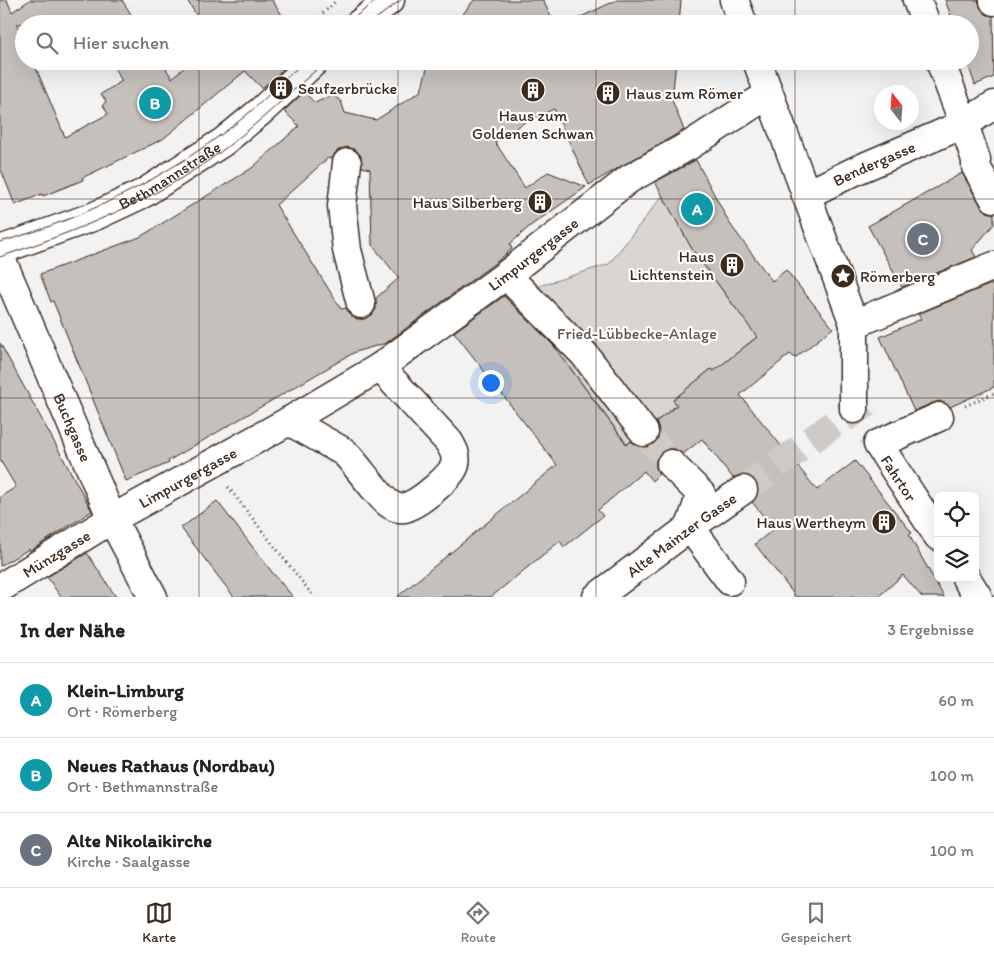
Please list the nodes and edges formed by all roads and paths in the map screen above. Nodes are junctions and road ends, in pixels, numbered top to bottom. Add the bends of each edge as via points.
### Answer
1 (337, 0) edge
2 (390, 0) edge
3 (734, 0) edge
4 (917, 0) edge
5 (321, 15) edge
6 (371, 15) edge
7 (740, 15) edge
8 (923, 15) edge
9 (305, 70) edge
10 (760, 70) edge
11 (943, 70) edge
12 (769, 94) junction
13 (994, 105) edge
14 (964, 124) junction
15 (347, 163) dead end
16 (806, 195) junction
17 (994, 198) edge
18 (0, 250) edge
19 (0, 256) edge
20 (994, 266) edge
21 (506, 274) junction
22 (361, 304) dead end
23 (854, 324) junction
24 (380, 367) junction
25 (994, 393) edge
26 (854, 409) dead end
27 (950, 412) joint
28 (289, 421) junction
29 (644, 432) tunnel mouth
30 (671, 464) tunnel mouth
31 (211, 465) junction
32 (742, 490) tunnel mouth
33 (112, 519) junction
34 (690, 527) junction
35 (934, 530) edge
36 (730, 581) dead end
37 (969, 582) edge
38 (0, 588) edge
39 (153, 597) edge
40 (314, 597) edge
41 (597, 597) edge
42 (978, 597) edge

1 - 5 path
2 - 6 street
3 - 7 street
4 - 8 street
9 - 18 street, Bethmannstraße via 234,134 151,189 95,216
10 - 12 street
11 - 14 street
12 - 16 street
12 - 21 street, Limpurgergasse via 690,145 629,179
13 - 14 street, Bendergasse
14 - 16 street, Bendergasse
14 - 17 street via 976,167
15 - 22 street via 342,206 347,250
16 - 23 street
19 - 33 street, Buchgasse
20 - 23 street
21 - 24 street, Limpurgergasse
21 - 29 street via 584,354
23 - 26 street
24 - 28 street, Limpurgergasse
24 - 28 street via 449,442 456,454 456,465 450,475 410,506 402,509 388,504 344,452
25 - 27 path
27 - 35 street, Fahrtor via 878,444
28 - 31 street, Limpurgergasse
30 - 34 street via 701,494
31 - 33 street, Limpurgergasse
31 - 40 path
32 - 34 street, Alte Mainzer Gasse
33 - 38 street, Münzgasse
33 - 39 street, Buchgasse
34 - 36 street
34 - 41 street, Alte Mainzer Gasse
37 - 42 street

